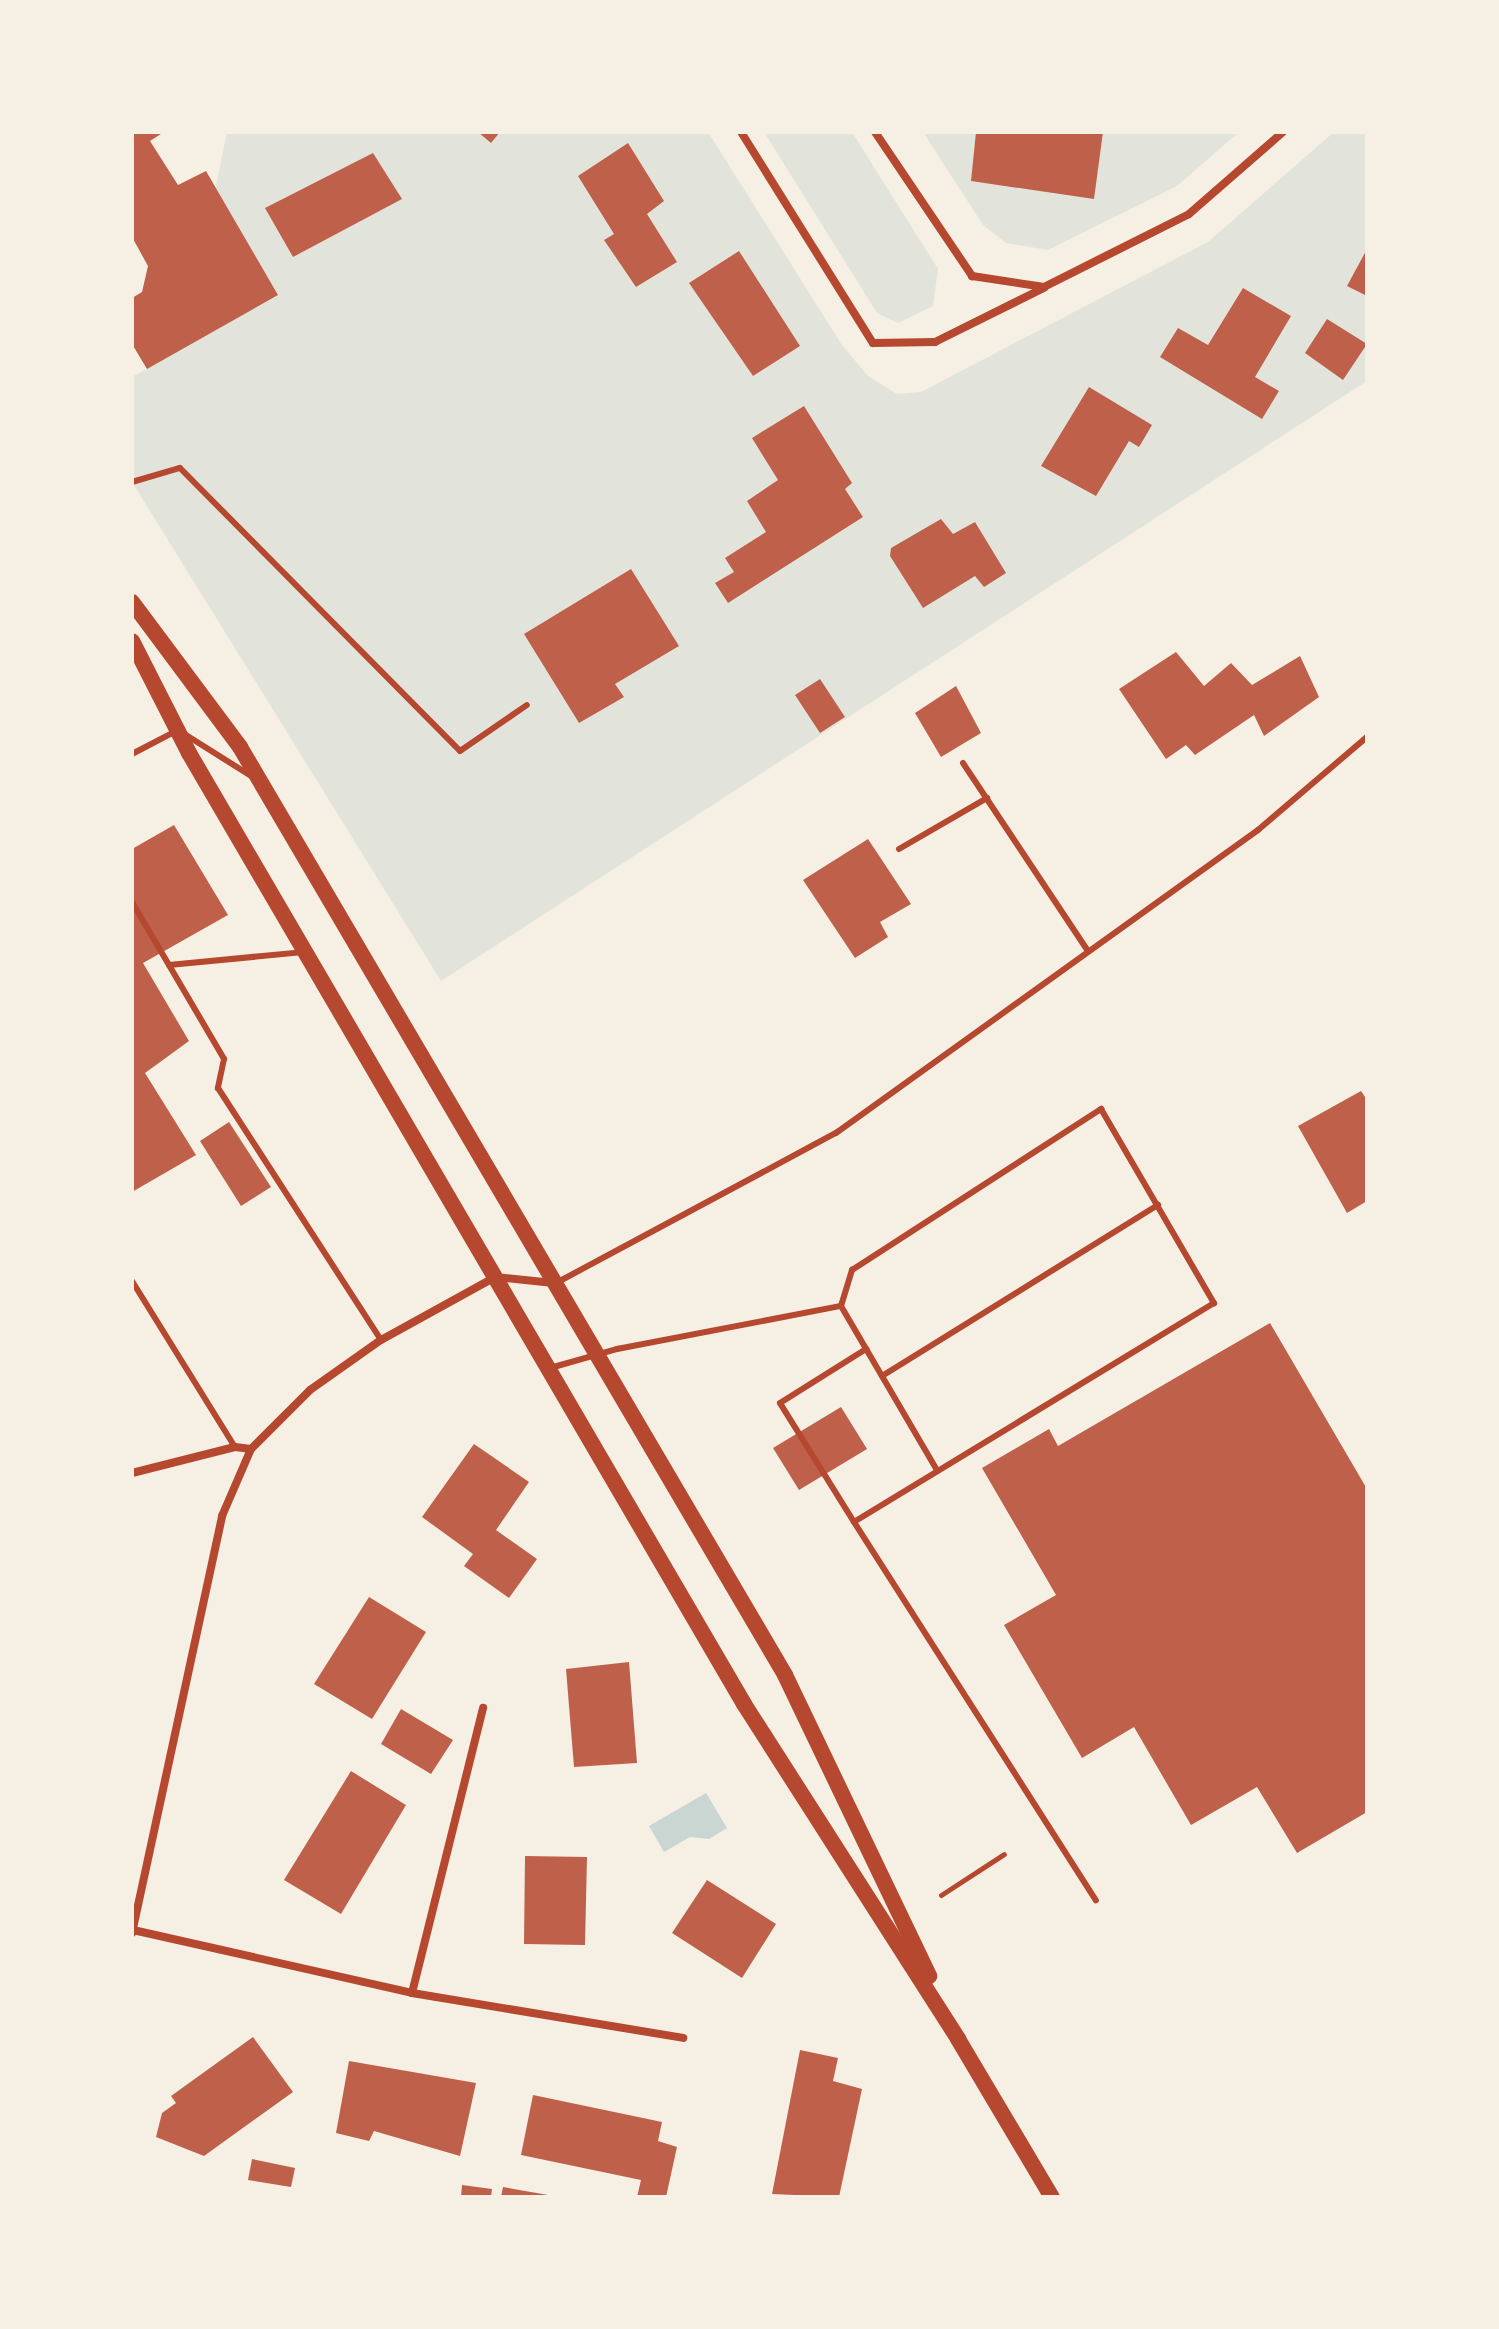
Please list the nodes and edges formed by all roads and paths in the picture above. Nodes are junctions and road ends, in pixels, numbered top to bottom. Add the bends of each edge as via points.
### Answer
1 (741, 132) edge
2 (875, 132) edge
3 (1283, 132) edge
4 (1044, 287) junction
5 (132, 482) edge
6 (132, 602) edge
7 (132, 641) edge
8 (527, 705) dead end
9 (178, 730) junction
10 (1367, 737) edge
11 (132, 754) edge
12 (963, 763) dead end
13 (261, 782) junction
14 (987, 798) junction
15 (899, 849) dead end
16 (132, 902) edge
17 (1088, 951) junction
18 (305, 952) junction
19 (169, 965) junction
20 (1158, 1205) junction
21 (495, 1277) junction
22 (132, 1281) edge
23 (556, 1283) junction
24 (841, 1306) junction
25 (381, 1340) junction
26 (866, 1349) junction
27 (596, 1354) junction
28 (550, 1368) junction
29 (882, 1376) junction
30 (235, 1447) junction
31 (251, 1449) junction
32 (937, 1470) junction
33 (132, 1473) edge
34 (854, 1522) junction
35 (483, 1708) dead end
36 (1004, 1854) dead end
37 (941, 1895) dead end
38 (1096, 1900) dead end
39 (132, 1931) edge
40 (412, 1993) junction
41 (683, 2038) dead end
42 (958, 2039) junction
43 (1052, 2197) edge

1 - 4 street via 873,343 935,342
2 - 4 street via 972,276
3 - 4 street via 1189,214
5 - 8 lane via 180,468 460,751
6 - 13 main road
7 - 9 main road
9 - 11 lane
9 - 13 lane
9 - 18 main road
10 - 17 lane via 1258,830
12 - 14 lane
13 - 23 main road
14 - 15 lane
14 - 17 lane
16 - 19 lane
17 - 23 lane via 836,1133
18 - 19 lane
18 - 21 main road
19 - 25 lane via 224,1059 218,1088
20 - 24 lane via 1101,1109 852,1270
20 - 29 lane
20 - 32 lane via 1214,1303
21 - 23 street
21 - 25 street
21 - 28 main road
22 - 30 lane
23 - 27 main road
24 - 26 lane
24 - 27 lane
25 - 31 street via 310,1390
26 - 29 lane
26 - 34 lane via 780,1403
27 - 28 lane
27 - 42 main road via 785,1675
28 - 42 main road via 744,1704
29 - 32 lane
30 - 31 street
30 - 33 street
31 - 39 street via 222,1516
32 - 34 lane
34 - 38 lane
35 - 40 street
36 - 37 path
39 - 40 street
40 - 41 street
42 - 43 main road

